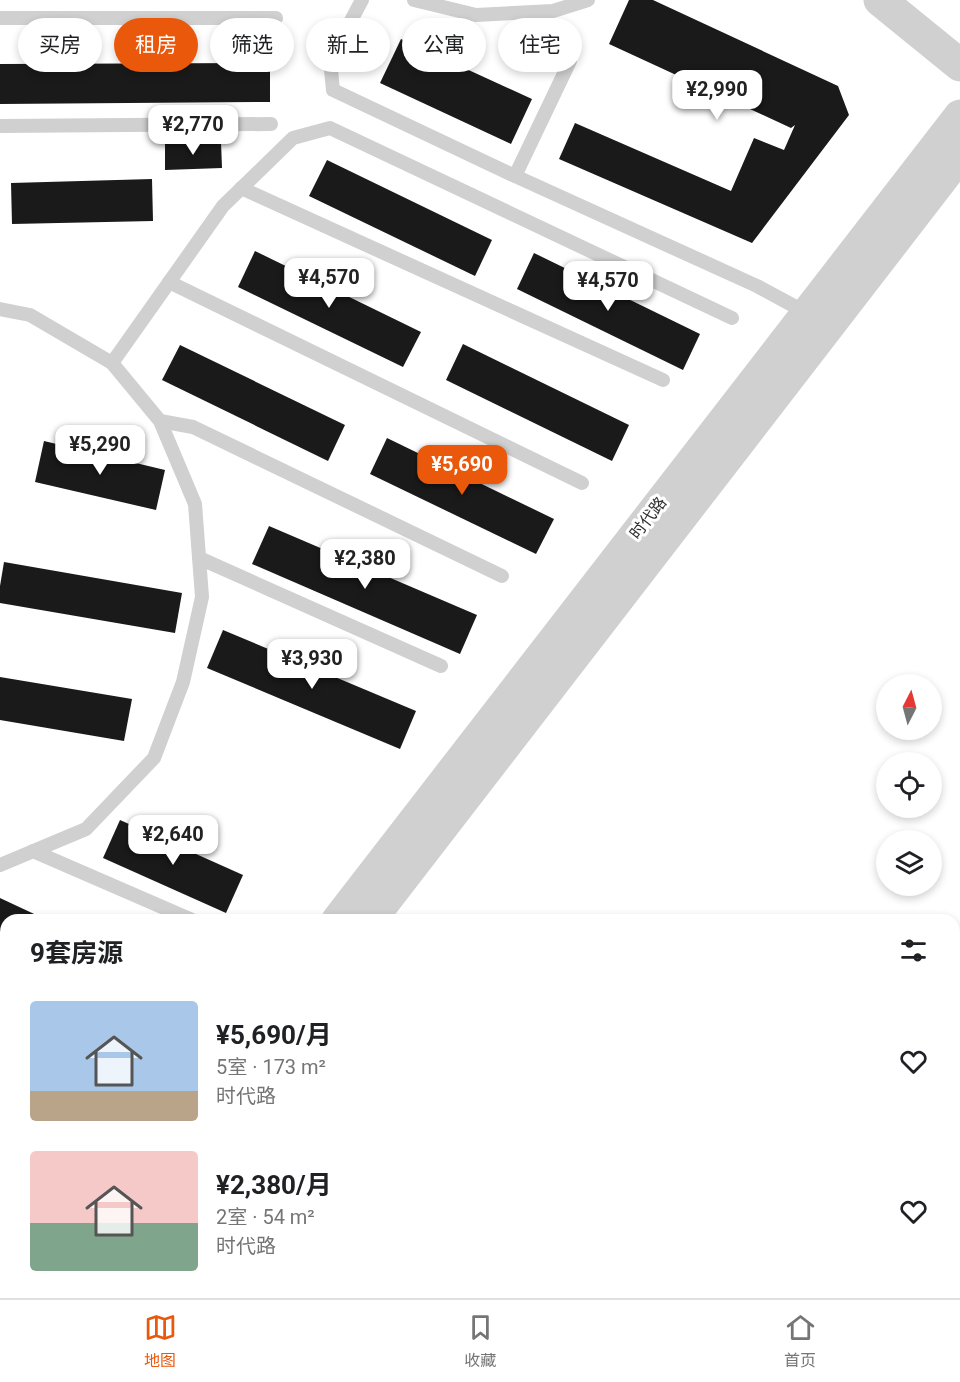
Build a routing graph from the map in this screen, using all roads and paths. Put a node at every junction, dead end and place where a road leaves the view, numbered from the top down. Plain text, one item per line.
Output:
1 (362, 0) edge
2 (414, 0) edge
3 (588, 0) edge
4 (880, 0) edge
5 (0, 18) edge
6 (210, 18) edge
7 (960, 65) edge
8 (565, 72) edge
9 (960, 116) edge
10 (271, 124) dead end
11 (0, 126) edge
12 (960, 155) edge
13 (515, 176) junction
14 (241, 188) junction
15 (169, 282) junction
16 (0, 309) edge
17 (807, 313) junction
18 (732, 318) dead end
19 (112, 363) junction
20 (663, 380) dead end
21 (160, 421) junction
22 (582, 483) dead end
23 (199, 558) junction
24 (502, 576) dead end
25 (441, 666) dead end
26 (33, 851) junction
27 (0, 865) edge
28 (178, 914) edge
29 (343, 914) edge
30 (375, 914) edge

1 - 13 lane
2 - 3 lane
4 - 7 street
5 - 6 lane
8 - 13 lane
9 - 17 street, 时代路
10 - 11 lane
12 - 30 street, 时代路
13 - 17 lane
14 - 15 lane
14 - 18 lane
14 - 20 lane
15 - 19 lane
15 - 22 lane
16 - 19 lane
17 - 29 street, 时代路
19 - 21 lane
21 - 23 lane
21 - 24 lane
23 - 25 lane
23 - 26 lane
26 - 27 lane
26 - 28 lane

